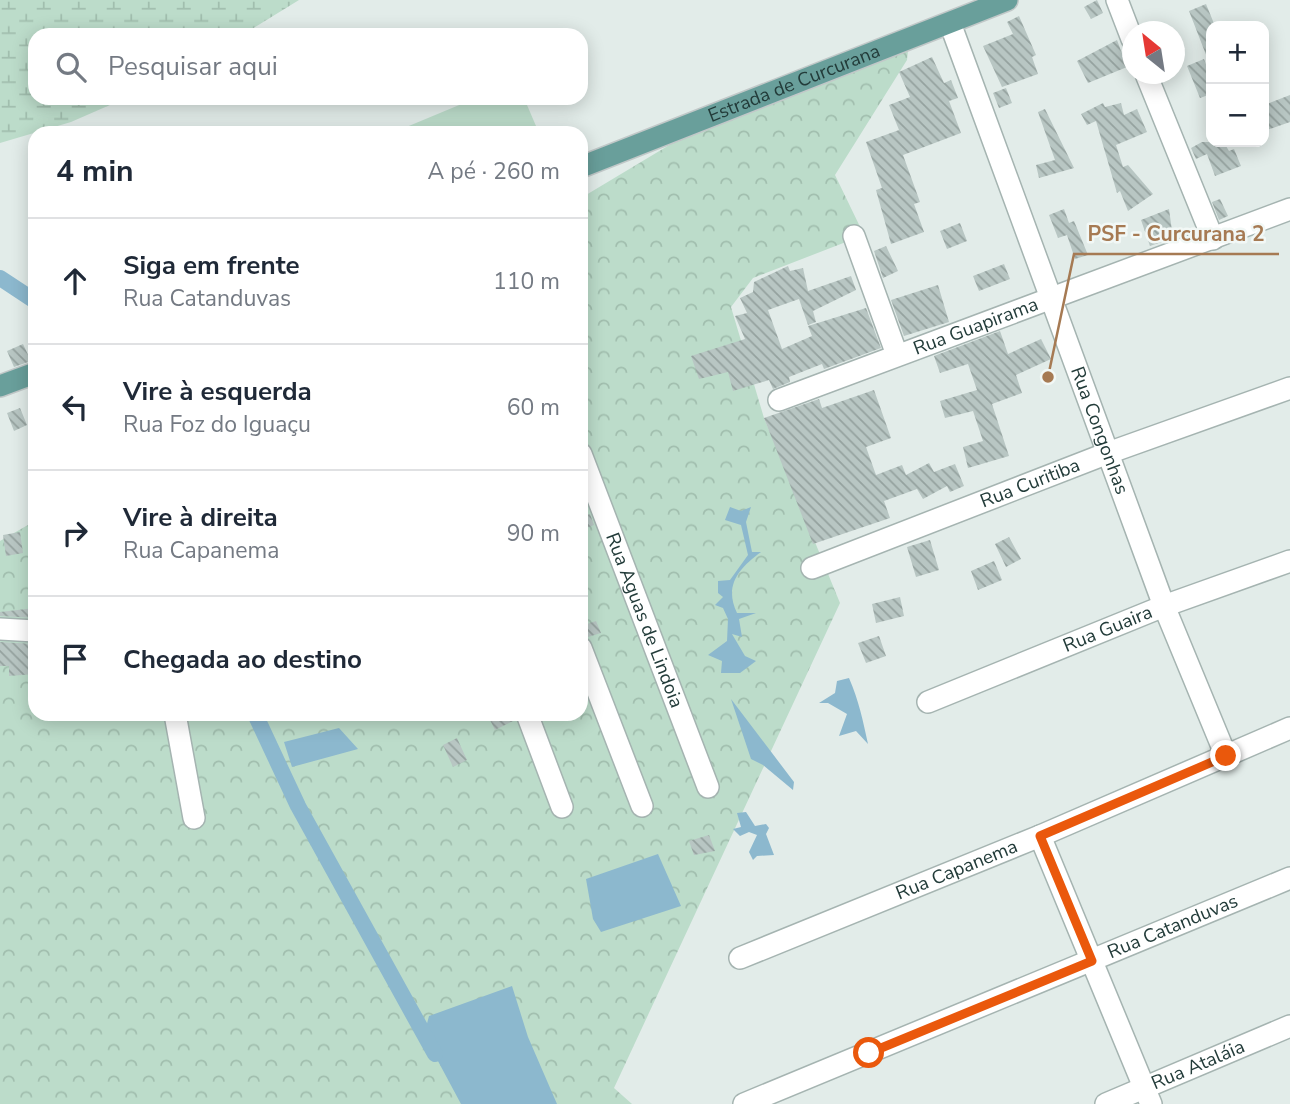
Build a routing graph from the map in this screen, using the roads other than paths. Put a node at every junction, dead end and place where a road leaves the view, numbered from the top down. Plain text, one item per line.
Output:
1 (1007, 0) edge
2 (1117, 0) edge
3 (1125, 21) edge
4 (950, 23) junction
5 (1150, 84) edge
6 (588, 164) edge
7 (1290, 209) edge
8 (854, 236) dead end
9 (1213, 239) junction
10 (1052, 298) junction
11 (897, 355) junction
12 (28, 376) edge
13 (0, 386) edge
14 (1290, 388) edge
15 (779, 400) dead end
16 (1108, 453) junction
17 (588, 491) edge
18 (1290, 561) edge
19 (812, 568) dead end
20 (1164, 606) junction
21 (0, 629) edge
22 (28, 631) edge
23 (588, 666) edge
24 (928, 702) dead end
25 (176, 721) edge
26 (530, 721) edge
27 (1290, 728) edge
28 (1226, 756) junction
29 (708, 788) dead end
30 (642, 806) dead end
31 (562, 807) dead end
32 (194, 818) dead end
33 (1040, 836) junction
34 (1290, 878) edge
35 (740, 958) dead end
36 (1092, 961) junction
37 (1290, 1026) edge
38 (1147, 1096) edge
39 (744, 1104) edge
40 (1106, 1104) edge

1 - 4 main road, Estrada de Curcurana
2 - 3 street
4 - 6 main road, Estrada de Curcurana
4 - 10 street, Rua Congonhas
5 - 9 street
7 - 9 street, Rua Guapirama
8 - 11 street
9 - 10 street, Rua Guapirama
10 - 11 street, Rua Guapirama
10 - 16 street, Rua Congonhas
11 - 15 street, Rua Guapirama
12 - 13 main road
14 - 16 street, Rua Curitiba
16 - 19 street, Rua Curitiba
16 - 20 street, Rua Congonhas
17 - 29 street, Rua Aguas de Lindoia
18 - 20 street, Rua Guaira
20 - 24 street, Rua Guaira
20 - 28 street, Rua Congonhas
21 - 22 street
23 - 30 street
25 - 32 street
26 - 31 street
27 - 28 street, Rua Capanema
28 - 33 street, Rua Capanema
33 - 35 street, Rua Capanema
33 - 36 street
34 - 36 street, Rua Catanduvas
36 - 38 street
36 - 39 street, Rua Catanduvas
37 - 38 street, Rua Ataláia
38 - 40 street, Rua Ataláia

